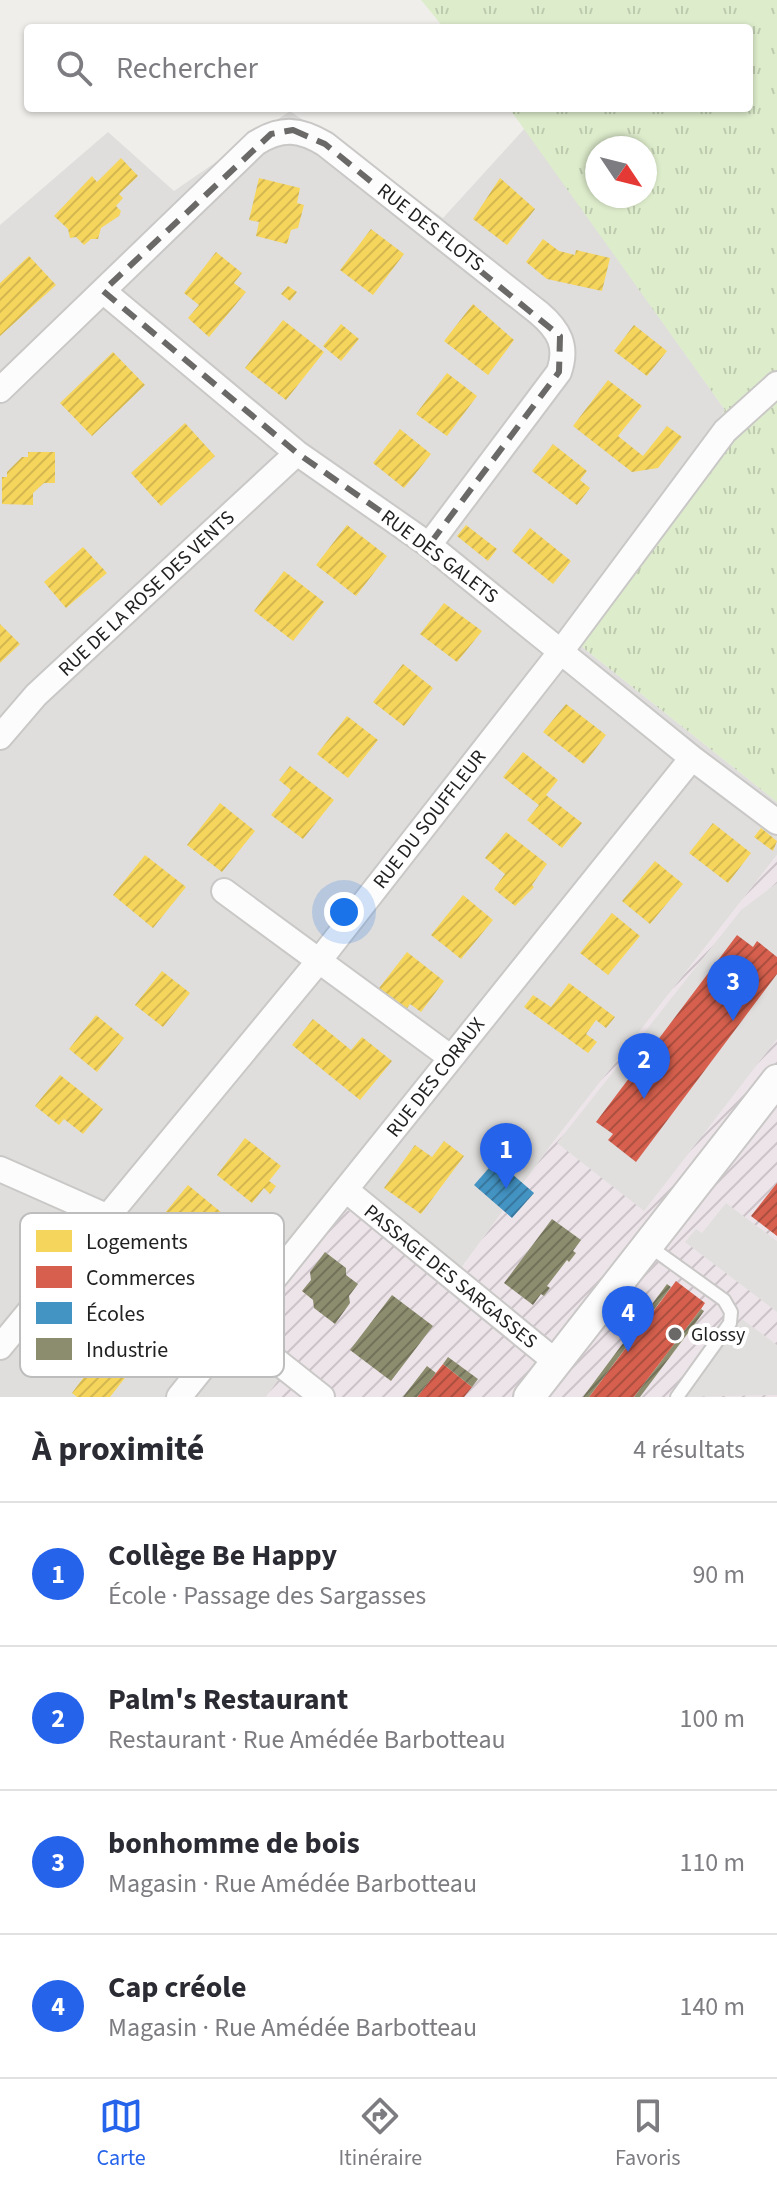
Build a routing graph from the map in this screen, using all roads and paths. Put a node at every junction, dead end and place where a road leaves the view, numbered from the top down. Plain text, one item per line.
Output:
1 (103, 291) junction
2 (777, 384) edge
3 (0, 390) edge
4 (297, 453) junction
5 (429, 545) junction
6 (562, 650) junction
7 (0, 737) edge
8 (692, 758) junction
9 (777, 822) edge
10 (224, 891) dead end
11 (318, 962) junction
12 (450, 1057) junction
13 (777, 1080) edge
14 (0, 1169) edge
15 (346, 1190) junction
16 (99, 1213) edge
17 (109, 1213) edge
18 (649, 1246) junction
19 (284, 1267) edge
20 (20, 1322) edge
21 (0, 1347) edge
22 (556, 1362) junction
23 (284, 1367) edge
24 (195, 1377) edge
25 (179, 1397) edge
26 (322, 1397) edge
27 (529, 1397) edge
28 (677, 1397) edge

1 - 3 street
1 - 4 street, RUE DES GALETS
1 - 5 street, RUE DES FLOTS
2 - 6 street, RUE DU SOUFFLEUR
4 - 5 street, RUE DES GALETS
4 - 7 street, RUE DE LA ROSE DES VENTS
5 - 6 street, RUE DES GALETS
6 - 8 street, RUE DES GALETS
6 - 11 street, RUE DU SOUFFLEUR
8 - 9 street, RUE DES GALETS
8 - 12 street, RUE DES CORAUX
10 - 11 street
11 - 12 street
11 - 17 street, RUE DU SOUFFLEUR
12 - 15 street, RUE DES CORAUX
13 - 18 street
14 - 16 street
15 - 19 street, RUE DES CORAUX
15 - 22 street, PASSAGE DES SARGASSES
18 - 22 street
18 - 28 lane
20 - 21 street, RUE DU SOUFFLEUR
22 - 27 street
23 - 26 street
24 - 25 street, RUE DES CORAUX

